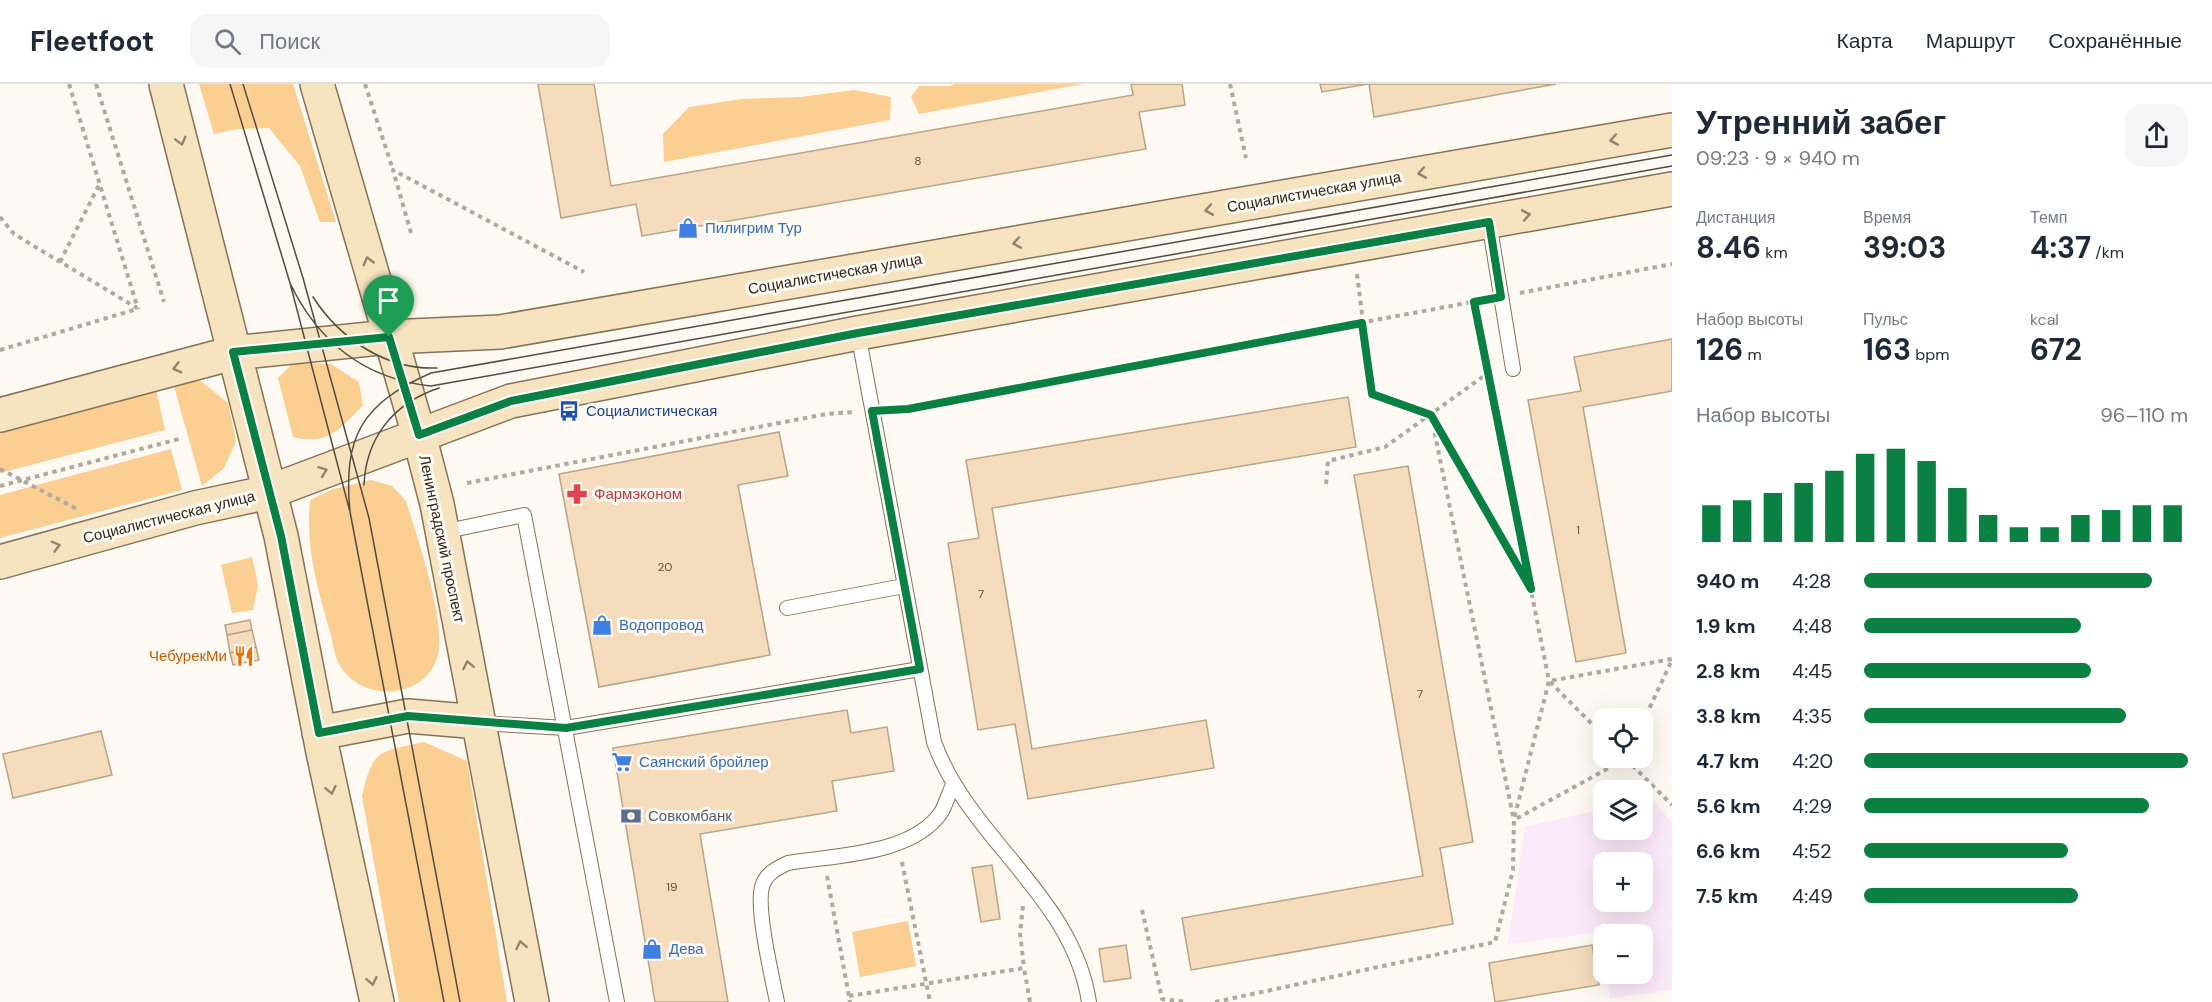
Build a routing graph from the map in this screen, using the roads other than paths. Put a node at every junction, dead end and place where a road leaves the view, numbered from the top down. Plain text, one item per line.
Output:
1 (166, 84) edge
2 (317, 84) edge
3 (1672, 130) edge
4 (1672, 189) edge
5 (1489, 222) junction
6 (858, 333) junction
7 (389, 337) junction
8 (233, 352) junction
9 (1513, 369) dead end
10 (0, 415) edge
11 (419, 435) junction
12 (269, 492) junction
13 (442, 532) junction
14 (0, 562) edge
15 (904, 586) junction
16 (787, 608) dead end
17 (920, 669) junction
18 (478, 723) junction
19 (566, 728) junction
20 (319, 733) junction
21 (953, 785) junction
22 (377, 1002) edge
23 (532, 1002) edge
24 (617, 1002) edge
25 (777, 1002) edge
26 (1089, 1002) edge

1 -> 8 street
7 -> 2 street, Ленинградский проспект
3 -> 7 street, Социалистическая улица
5 -> 4 street, Социалистическая улица
5 - 6 street, Социалистическая улица
5 - 9 lane
6 - 11 street, Социалистическая улица
6 - 15 lane
7 - 8 street, Социалистическая улица
7 - 11 street, Ленинградский проспект
8 -> 10 street, Социалистическая улица
8 - 12 street
12 -> 11 street, Социалистическая улица
11 - 13 street, Ленинградский проспект
14 -> 12 street, Социалистическая улица
12 - 20 street
18 -> 13 street, Ленинградский проспект
13 - 19 lane
15 - 16 lane
15 - 17 lane
17 - 19 lane
17 - 21 lane
18 - 19 lane
18 - 20 street
23 -> 18 street, Ленинградский проспект
19 - 24 lane
20 -> 22 street
21 - 25 lane
21 - 26 lane

